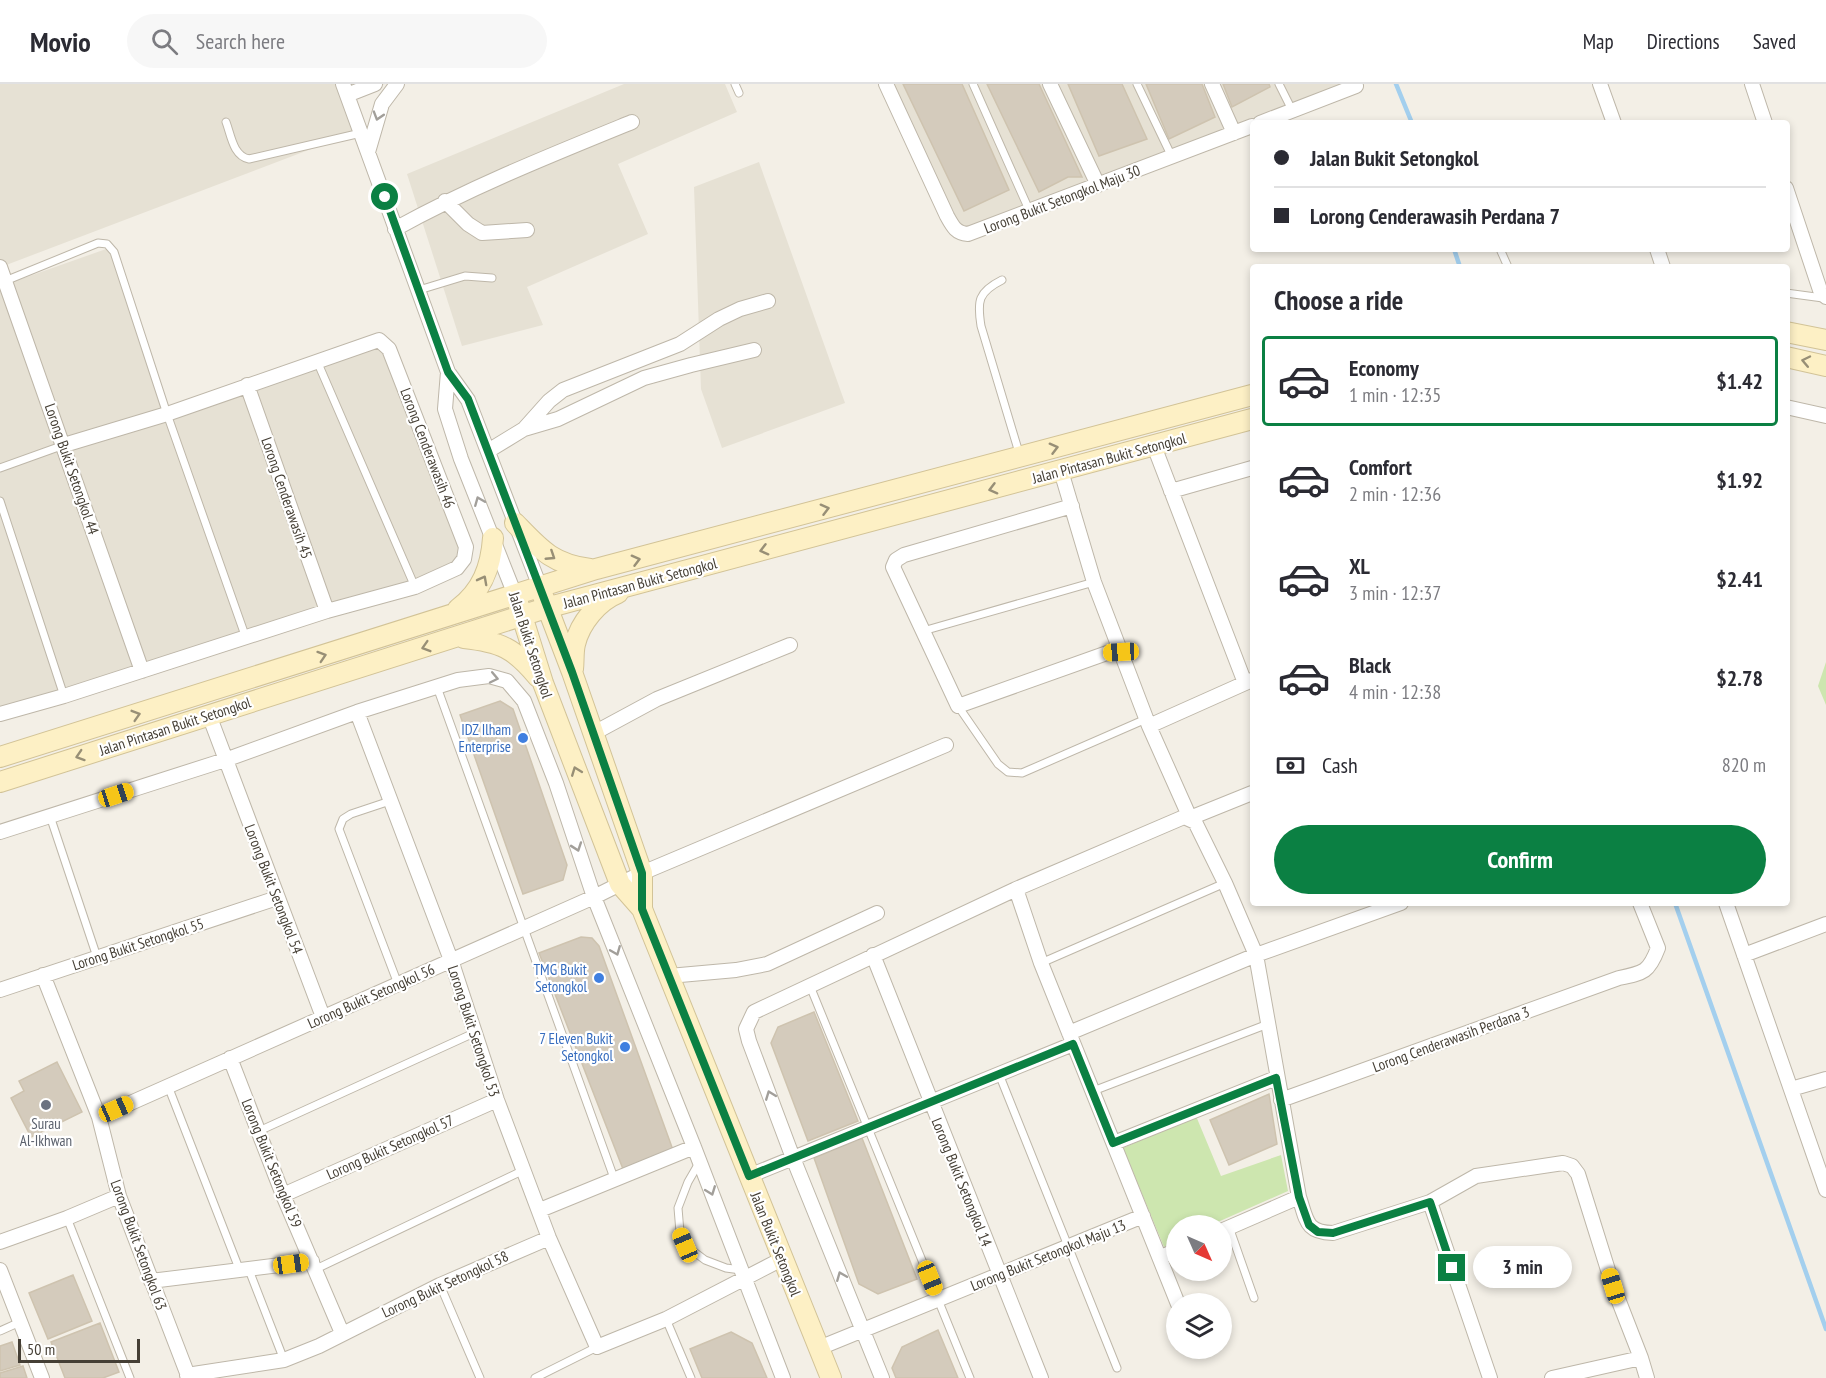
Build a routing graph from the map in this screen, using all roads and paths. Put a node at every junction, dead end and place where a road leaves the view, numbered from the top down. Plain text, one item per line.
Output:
1 (375, 84) edge
2 (397, 84) edge
3 (735, 84) edge
4 (886, 84) edge
5 (973, 84) edge
6 (1050, 84) edge
7 (1137, 84) edge
8 (1212, 84) edge
9 (1279, 84) edge
10 (1600, 84) edge
11 (1752, 84) edge
12 (1356, 86) dead end
13 (1341, 88) edge
14 (345, 89) edge
15 (739, 93) dead end
16 (1292, 111) junction
17 (1268, 120) edge
18 (1613, 120) edge
19 (1764, 120) edge
20 (226, 122) dead end
21 (632, 122) dead end
22 (1250, 127) edge
23 (361, 133) junction
24 (1234, 133) junction
25 (369, 152) junction
26 (1172, 157) junction
27 (1098, 185) junction
28 (1790, 200) edge
29 (445, 201) junction
30 (1030, 212) junction
31 (395, 229) junction
32 (527, 230) dead end
33 (0, 267) edge
34 (492, 278) dead end
35 (1002, 280) dead end
36 (5, 281) junction
37 (419, 290) junction
38 (1790, 293) edge
39 (1826, 297) edge
40 (768, 301) dead end
41 (1790, 333) edge
42 (1826, 340) edge
43 (754, 350) dead end
44 (1790, 358) edge
45 (317, 360) junction
46 (1826, 366) edge
47 (448, 372) junction
48 (247, 385) junction
49 (1250, 396) edge
50 (1790, 408) edge
51 (167, 414) junction
52 (1826, 416) edge
53 (1250, 420) edge
54 (524, 429) junction
55 (64, 446) junction
56 (1155, 446) junction
57 (488, 451) junction
58 (1020, 457) junction
59 (0, 468) edge
60 (1250, 469) edge
61 (1061, 471) junction
62 (1171, 491) junction
63 (0, 501) edge
64 (1072, 506) junction
65 (515, 523) junction
66 (493, 538) junction
67 (596, 569) junction
68 (1094, 582) junction
69 (637, 584) junction
70 (415, 587) junction
71 (540, 587) junction
72 (515, 595) junction
73 (546, 608) junction
74 (327, 611) junction
75 (454, 613) junction
76 (522, 615) junction
77 (923, 631) junction
78 (457, 637) junction
79 (246, 638) junction
80 (790, 645) dead end
81 (1121, 652) junction
82 (142, 671) junction
83 (572, 672) junction
84 (1249, 682) edge
85 (543, 683) junction
86 (437, 687) junction
87 (64, 696) junction
88 (958, 706) junction
89 (357, 712) junction
90 (0, 714) edge
91 (212, 721) junction
92 (1148, 723) junction
93 (594, 733) junction
94 (946, 745) dead end
95 (223, 754) junction
96 (0, 758) edge
97 (0, 782) edge
98 (1250, 794) edge
99 (390, 801) junction
100 (50, 816) junction
101 (1190, 818) junction
102 (0, 832) edge
103 (642, 873) junction
104 (1225, 883) junction
105 (620, 884) junction
106 (1016, 889) junction
107 (594, 897) junction
108 (277, 898) junction
109 (1393, 906) edge
110 (1641, 906) edge
111 (1727, 906) edge
112 (642, 909) junction
113 (877, 913) dead end
114 (1826, 924) edge
115 (525, 928) junction
116 (1256, 955) junction
117 (1744, 955) junction
118 (873, 956) junction
119 (97, 957) junction
120 (451, 960) junction
121 (1041, 963) junction
122 (43, 975) junction
123 (669, 976) junction
124 (398, 984) junction
125 (810, 984) junction
126 (0, 990) edge
127 (323, 1017) junction
128 (1268, 1024) junction
129 (474, 1033) junction
130 (1071, 1038) junction
131 (230, 1058) junction
132 (999, 1074) junction
133 (1276, 1078) junction
134 (1826, 1079) edge
135 (168, 1086) junction
136 (1791, 1089) junction
137 (1093, 1091) junction
138 (497, 1100) junction
139 (1281, 1100) junction
140 (930, 1102) junction
141 (99, 1117) junction
142 (869, 1127) junction
143 (259, 1131) junction
144 (1113, 1143) junction
145 (694, 1147) junction
146 (793, 1158) junction
147 (700, 1161) junction
148 (524, 1170) junction
149 (749, 1176) junction
150 (614, 1178) junction
151 (1826, 1190) edge
152 (283, 1195) junction
153 (119, 1196) junction
154 (1299, 1197) junction
155 (1430, 1202) junction
156 (540, 1210) junction
157 (1143, 1216) junction
158 (67, 1218) junction
159 (1232, 1226) edge
160 (549, 1238) junction
161 (0, 1242) edge
162 (1232, 1246) edge
163 (1069, 1247) junction
164 (1166, 1255) edge
165 (1160, 1258) junction
166 (782, 1259) junction
167 (314, 1265) junction
168 (0, 1270) edge
169 (244, 1271) junction
170 (743, 1274) junction
171 (1000, 1275) junction
172 (151, 1281) junction
173 (440, 1285) junction
174 (1174, 1293) edge
175 (1254, 1298) dead end
176 (939, 1300) junction
177 (666, 1318) junction
178 (20, 1322) junction
179 (863, 1330) junction
180 (0, 1331) edge
181 (342, 1333) junction
182 (597, 1347) junction
183 (819, 1348) junction
184 (1641, 1358) junction
185 (284, 1360) junction
186 (1117, 1368) dead end
187 (188, 1376) edge
188 (42, 1378) edge
189 (130, 1378) edge
190 (480, 1378) edge
191 (535, 1378) edge
192 (691, 1378) edge
193 (783, 1378) edge
194 (831, 1378) edge
195 (882, 1378) edge
196 (970, 1378) edge
197 (1041, 1378) edge
198 (1490, 1378) edge
199 (1552, 1378) edge
200 (1647, 1378) edge

1 - 14 street
2 -> 25 street
3 - 15 lane
4 - 30 street, Lorong Bukit Setongkol Maju 30
5 - 30 lane
6 - 27 street
7 - 26 lane
8 - 24 street
9 - 16 lane
10 - 18 street
11 - 19 street
12 - 13 street
13 - 16 street
14 - 23 street, Jalan Bukit Setongkol
16 - 17 street
20 - 23 lane
21 - 29 street
22 - 24 street, Lorong Bukit Setongkol Maju 30
23 - 25 street, Jalan Bukit Setongkol
24 - 26 street, Lorong Bukit Setongkol Maju 30
25 - 31 street, Jalan Bukit Setongkol
26 - 27 street, Lorong Bukit Setongkol Maju 30
27 - 30 street, Lorong Bukit Setongkol Maju 30
28 - 39 street
29 - 31 street
29 - 32 street
31 - 37 street, Jalan Bukit Setongkol
33 - 36 street, Lorong Bukit Setongkol 44
34 - 37 lane
35 - 58 lane
36 - 51 lane
36 - 55 street, Lorong Bukit Setongkol 44
37 - 47 street, Jalan Bukit Setongkol
38 - 39 lane
40 - 54 street
41 - 42 main road
43 - 54 street
46 -> 44 main road
45 - 48 street
45 - 70 lane
45 - 70 street, Lorong Cenderawasih 46
47 - 57 street, Jalan Bukit Setongkol
66 -> 47 street, Jalan Bukit Setongkol
48 - 51 street
48 - 74 street, Lorong Cenderawasih 45
58 -> 49 main road, Jalan Pintasan Bukit Setongkol
50 - 52 street
51 - 55 street
51 - 79 lane
53 - 56 main road, Jalan Pintasan Bukit Setongkol
54 - 57 street
55 - 59 lane
55 - 82 street, Lorong Bukit Setongkol 44
56 - 61 main road, Jalan Pintasan Bukit Setongkol
56 - 62 street
57 - 65 street, Jalan Bukit Setongkol
67 -> 58 main road, Jalan Pintasan Bukit Setongkol
60 - 62 street
61 - 64 street
61 -> 69 main road, Jalan Pintasan Bukit Setongkol
62 - 84 street
63 - 87 lane
64 - 68 street
64 - 77 street
65 -> 67 main road
65 - 71 street, Jalan Bukit Setongkol
66 - 72 street, Jalan Bukit Setongkol
75 -> 66 main road
67 - 71 main road, Jalan Pintasan Bukit Setongkol
68 - 77 lane
68 - 81 street
69 - 73 main road, Jalan Pintasan Bukit Setongkol
69 - 83 main road
70 - 74 street
71 - 72 main road, Jalan Pintasan Bukit Setongkol
71 - 73 main road, Jalan Bukit Setongkol
72 - 75 main road, Jalan Pintasan Bukit Setongkol
72 - 76 main road, Jalan Bukit Setongkol
73 - 76 main road, Jalan Pintasan Bukit Setongkol
73 - 83 main road, Jalan Bukit Setongkol
74 - 79 street
96 -> 75 main road, Jalan Pintasan Bukit Setongkol
76 - 78 main road, Jalan Pintasan Bukit Setongkol
76 - 85 main road, Jalan Bukit Setongkol
77 - 88 street
78 - 85 main road
78 -> 91 main road, Jalan Pintasan Bukit Setongkol
79 - 82 street
80 - 93 street
81 - 88 street
81 - 92 street
82 - 87 street
83 - 93 main road, Jalan Bukit Setongkol
84 - 92 street
105 -> 85 main road, Jalan Bukit Setongkol
86 - 89 street
86 -> 107 street
86 - 115 lane
87 - 90 street
88 - 92 lane
89 - 95 street
89 - 99 street, Lorong Bukit Setongkol 53
91 - 95 street, Lorong Bukit Setongkol 54
91 -> 97 main road, Jalan Pintasan Bukit Setongkol
92 - 101 street
93 - 103 main road, Jalan Bukit Setongkol
94 - 103 street, Lorong Bukit Setongkol 56
95 - 100 street
95 - 108 street, Lorong Bukit Setongkol 54
98 - 101 street
99 - 120 street, Lorong Bukit Setongkol 53
99 - 124 lane
100 - 102 street
100 - 119 lane
101 - 104 street
101 - 106 street
103 - 105 street, Lorong Bukit Setongkol 56
103 - 112 main road, Jalan Bukit Setongkol
104 - 116 street
104 - 121 lane
105 - 107 street, Lorong Bukit Setongkol 56
105 - 112 main road, Jalan Bukit Setongkol
106 - 118 street
106 - 121 street
107 - 115 street, Lorong Bukit Setongkol 56
107 -> 145 street
108 - 119 street, Lorong Bukit Setongkol 55
108 - 127 street, Lorong Bukit Setongkol 54
109 - 116 street
110 - 139 street, Lorong Cenderawasih Perdana 3
111 - 117 street
112 - 123 main road, Jalan Bukit Setongkol
113 - 123 street
114 - 117 street
115 - 120 street, Lorong Bukit Setongkol 56
115 - 150 lane
116 - 128 street
116 - 130 street
117 - 136 street
118 - 125 street
118 - 140 street, Lorong Bukit Setongkol 14
119 - 122 street, Lorong Bukit Setongkol 55
120 - 124 street, Lorong Bukit Setongkol 56
120 - 129 street, Lorong Bukit Setongkol 53
121 - 130 street
122 - 126 street, Lorong Bukit Setongkol 55
122 - 141 street, Lorong Bukit Setongkol 63
123 - 149 main road, Jalan Bukit Setongkol
124 - 127 street, Lorong Bukit Setongkol 56
125 - 142 lane
146 -> 125 street
127 - 131 street, Lorong Bukit Setongkol 56
128 - 133 street
128 - 137 lane
129 - 138 street, Lorong Bukit Setongkol 53
129 - 143 lane
130 - 132 street
130 - 137 street
131 - 135 street, Lorong Bukit Setongkol 56
131 - 143 street, Lorong Bukit Setongkol 59
132 - 140 street
132 - 163 lane
133 - 139 street
133 - 144 street
134 - 136 street
135 - 141 street, Lorong Bukit Setongkol 56
135 - 169 lane
136 - 151 street
137 - 144 street
138 - 148 street, Lorong Bukit Setongkol 53
138 - 152 street, Lorong Bukit Setongkol 57
139 - 154 street
140 - 142 street
140 - 171 street, Lorong Bukit Setongkol 14
141 - 153 street, Lorong Bukit Setongkol 63
142 - 146 street
142 - 176 lane
143 - 152 street, Lorong Bukit Setongkol 59
144 - 157 street
145 - 147 street
145 - 150 street
146 - 149 street
179 -> 146 street
147 -> 170 street
147 - 170 lane
148 - 156 street, Lorong Bukit Setongkol 53
148 - 167 lane
149 - 166 main road, Jalan Bukit Setongkol
150 - 156 street
152 - 167 street, Lorong Bukit Setongkol 59
153 - 158 street
153 - 172 street, Lorong Bukit Setongkol 63
154 - 155 street
154 - 159 street
155 - 184 street
155 - 198 street
156 - 160 street, Lorong Bukit Setongkol 53
157 - 163 street, Lorong Bukit Setongkol Maju 13
157 - 165 street
158 - 161 street
158 - 189 lane
160 - 173 street, Lorong Bukit Setongkol 58
160 - 182 street, Lorong Bukit Setongkol 53
162 - 175 lane
163 - 171 street, Lorong Bukit Setongkol Maju 13
163 - 186 lane
164 - 165 street
165 - 174 street
166 - 170 street
166 - 183 main road, Jalan Bukit Setongkol
167 - 169 street
167 - 181 street, Lorong Bukit Setongkol 59
168 - 178 street
169 - 172 street
169 - 185 lane
170 - 177 street
170 - 193 street
171 - 176 street, Lorong Bukit Setongkol Maju 13
171 - 197 street, Lorong Bukit Setongkol 14
172 - 187 street, Lorong Bukit Setongkol 63
173 - 181 street, Lorong Bukit Setongkol 58
173 - 190 lane
176 - 179 street, Lorong Bukit Setongkol Maju 13
176 - 196 lane
177 - 182 street
177 - 192 lane
178 - 180 lane
178 - 188 street
179 - 183 street, Lorong Bukit Setongkol Maju 13
179 - 195 street
181 - 185 street, Lorong Bukit Setongkol 58
182 - 191 lane
183 - 194 main road, Jalan Bukit Setongkol
184 - 199 street
184 - 200 street
185 - 187 street, Lorong Bukit Setongkol 58

